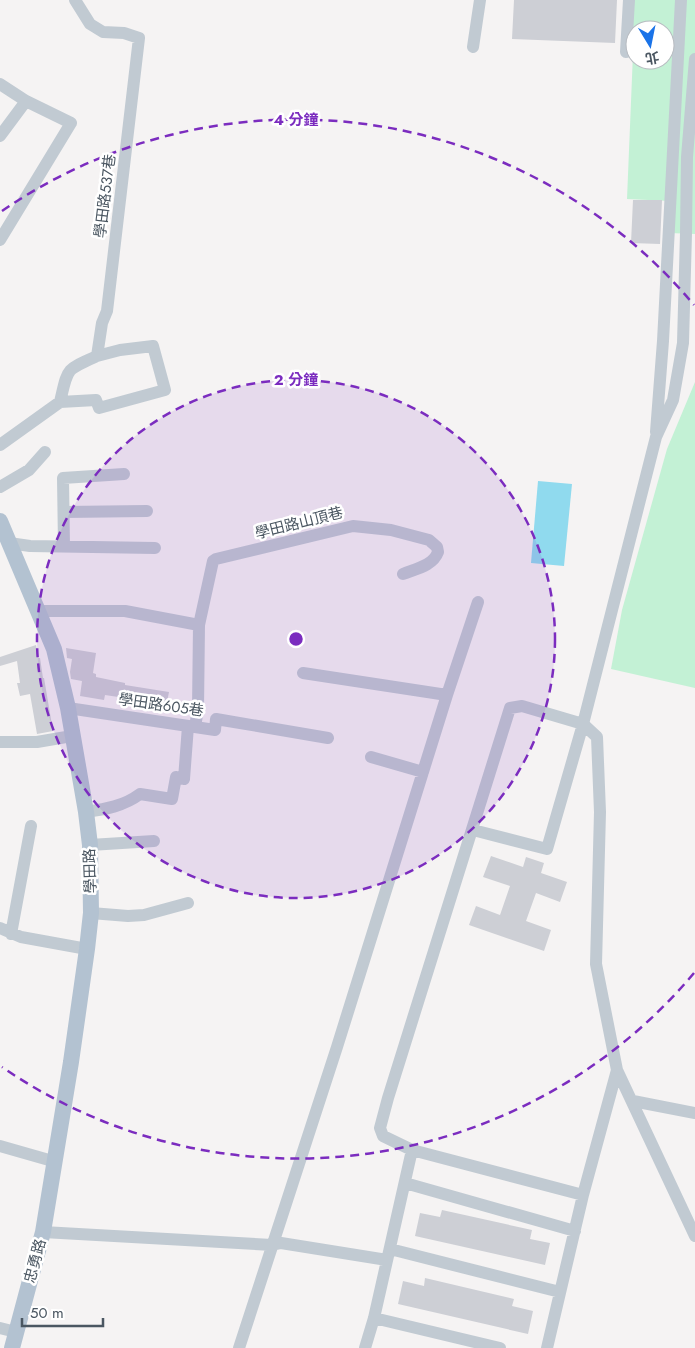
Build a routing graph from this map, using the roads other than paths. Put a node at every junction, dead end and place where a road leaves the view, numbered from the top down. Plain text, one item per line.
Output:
1 (75, 0) edge
2 (480, 0) edge
3 (629, 0) edge
4 (681, 0) edge
5 (628, 20) edge
6 (473, 47) dead end
7 (695, 59) edge
8 (0, 84) edge
9 (26, 101) junction
10 (0, 136) edge
11 (691, 158) edge
12 (691, 233) edge
13 (0, 240) edge
14 (97, 356) junction
15 (60, 402) junction
16 (656, 437) junction
17 (0, 445) edge
18 (45, 452) dead end
19 (124, 474) dead end
20 (0, 488) edge
21 (148, 511) dead end
22 (64, 512) junction
23 (0, 521) edge
24 (9, 543) junction
25 (64, 546) junction
26 (155, 548) dead end
27 (403, 574) dead end
28 (478, 602) dead end
29 (39, 611) junction
30 (199, 625) junction
31 (303, 673) dead end
32 (447, 694) junction
33 (68, 708) junction
34 (583, 724) junction
35 (192, 726) junction
36 (72, 736) junction
37 (328, 738) dead end
38 (0, 742) edge
39 (371, 757) dead end
40 (423, 772) junction
41 (86, 812) junction
42 (31, 826) dead end
43 (472, 830) junction
44 (154, 841) dead end
45 (90, 845) junction
46 (188, 903) dead end
47 (91, 913) junction
48 (6, 931) edge
49 (87, 948) junction
50 (617, 1070) junction
51 (633, 1101) junction
52 (695, 1114) edge
53 (0, 1146) edge
54 (412, 1150) junction
55 (56, 1162) junction
56 (405, 1183) junction
57 (583, 1195) junction
58 (574, 1230) junction
59 (43, 1232) junction
60 (695, 1236) edge
61 (276, 1244) junction
62 (388, 1254) junction
63 (560, 1292) junction
64 (374, 1318) junction
65 (0, 1328) edge
66 (16, 1332) junction
67 (12, 1348) edge
68 (239, 1348) edge
69 (365, 1348) edge
70 (500, 1348) edge
71 (547, 1348) edge

1 - 14 street, 學田路537巷
2 - 6 street
3 - 5 street
4 - 16 street
7 - 11 street
8 - 9 street
9 - 10 street
9 - 13 street
11 - 12 street
12 - 16 street
14 - 15 street
14 - 15 street
15 - 17 street
16 - 34 street
18 - 20 street
19 - 22 street
21 - 22 street
22 - 25 street
23 - 24 main road, 學田路
24 - 25 street
24 - 29 main road, 學田路
25 - 26 street
27 - 30 street, 學田路山頂巷
28 - 32 street
29 - 30 street
29 - 33 main road, 學田路
30 - 35 street, 學田路山頂巷
31 - 32 street
32 - 40 street
33 - 35 street, 學田路605巷
33 - 36 main road, 學田路
34 - 43 street
34 - 43 street
34 - 50 street
35 - 37 street, 學田路605巷
35 - 41 street, 學田路山頂巷
36 - 38 street
36 - 41 main road, 學田路
39 - 40 street
40 - 61 street
41 - 45 main road, 學田路
42 - 48 street
43 - 54 street
44 - 45 street
45 - 47 main road, 學田路
46 - 47 street
47 - 49 main road, 學田路
48 - 49 street
49 - 55 main road, 學田路
50 - 51 street
50 - 57 street
51 - 52 street
51 - 60 street
53 - 55 street
54 - 56 street
54 - 57 street
55 - 59 main road, 學田路
56 - 58 street
56 - 62 street
57 - 58 street
58 - 63 street
59 - 61 street
59 - 66 main road, 忠勇路
61 - 62 street
61 - 68 street
62 - 63 street
62 - 64 street
63 - 71 street
64 - 69 street
64 - 70 street
65 - 66 street
66 - 67 main road, 忠勇路

